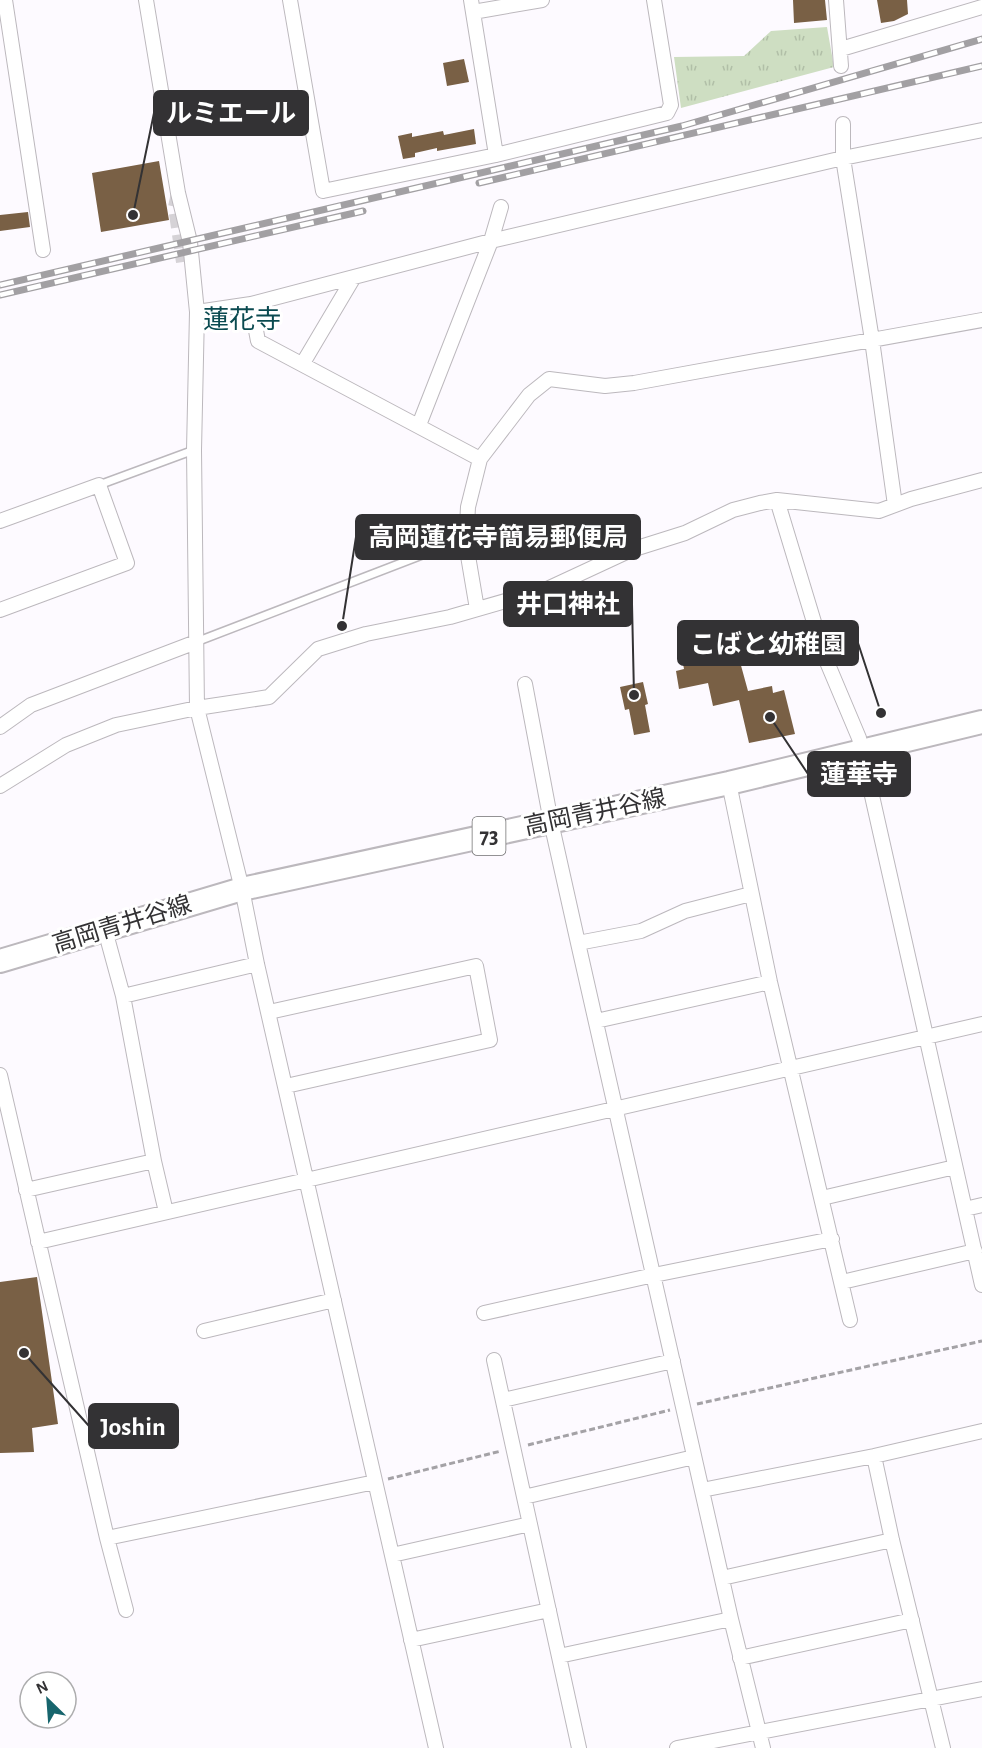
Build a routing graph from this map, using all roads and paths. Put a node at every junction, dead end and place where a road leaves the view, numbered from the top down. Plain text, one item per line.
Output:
1 (4, 0) edge
2 (146, 0) edge
3 (290, 0) edge
4 (542, 0) edge
5 (654, 0) edge
6 (836, 0) edge
7 (472, 6) edge
8 (982, 7) edge
9 (841, 49) junction
10 (841, 66) dead end
11 (843, 124) dead end
12 (982, 130) edge
13 (496, 155) junction
14 (843, 158) junction
15 (501, 207) dead end
16 (491, 241) junction
17 (43, 250) dead end
18 (354, 277) junction
19 (251, 304) junction
20 (197, 312) junction
21 (982, 320) edge
22 (872, 340) junction
23 (303, 363) junction
24 (419, 425) junction
25 (194, 450) junction
26 (480, 459) junction
27 (982, 480) edge
28 (99, 485) junction
29 (777, 500) junction
30 (895, 505) junction
31 (0, 521) edge
32 (466, 543) junction
33 (477, 609) junction
34 (0, 610) edge
35 (196, 642) junction
36 (525, 684) dead end
37 (197, 708) junction
38 (982, 722) edge
39 (0, 727) edge
40 (862, 752) junction
41 (729, 783) junction
42 (0, 786) edge
43 (551, 822) junction
44 (242, 889) junction
45 (751, 894) junction
46 (105, 930) junction
47 (578, 943) junction
48 (0, 961) edge
49 (257, 964) junction
50 (770, 982) junction
51 (123, 996) junction
52 (269, 1012) junction
53 (596, 1021) junction
54 (982, 1024) edge
55 (927, 1037) junction
56 (792, 1068) junction
57 (0, 1075) edge
58 (286, 1086) junction
59 (616, 1109) junction
60 (154, 1161) junction
61 (955, 1167) junction
62 (307, 1181) junction
63 (26, 1190) junction
64 (822, 1198) junction
65 (982, 1205) edge
66 (965, 1209) junction
67 (166, 1212) junction
68 (832, 1239) junction
69 (38, 1242) junction
70 (975, 1251) junction
71 (654, 1275) junction
72 (842, 1282) junction
73 (982, 1285) edge
74 (334, 1300) junction
75 (484, 1313) dead end
76 (850, 1320) dead end
77 (204, 1331) dead end
78 (494, 1360) dead end
79 (673, 1361) junction
80 (503, 1400) junction
81 (982, 1431) edge
82 (874, 1456) junction
83 (694, 1457) junction
84 (375, 1482) junction
85 (702, 1490) junction
86 (524, 1497) junction
87 (530, 1524) junction
88 (107, 1538) junction
89 (892, 1540) junction
90 (392, 1555) junction
91 (722, 1578) junction
92 (126, 1610) dead end
93 (549, 1610) junction
94 (731, 1619) junction
95 (912, 1620) junction
96 (411, 1640) junction
97 (559, 1656) junction
98 (740, 1658) junction
99 (982, 1689) edge
100 (932, 1699) junction
101 (759, 1733) junction
102 (436, 1748) edge
103 (579, 1748) edge
104 (677, 1748) edge
105 (762, 1748) edge
106 (943, 1748) edge

1 - 17 street
2 - 20 street
3 - 13 street
4 - 7 street
5 - 13 street
6 - 9 street
7 - 13 street
8 - 9 street
9 - 10 street
11 - 14 street
12 - 14 street
14 - 16 street
14 - 22 street
15 - 16 street
16 - 18 street
16 - 24 street
18 - 19 street
18 - 23 street
19 - 20 street
19 - 23 street
20 - 25 street
21 - 22 street
22 - 26 street
22 - 30 street
23 - 24 street
24 - 26 street
25 - 28 lane
25 - 35 street
26 - 32 street
27 - 30 street
28 - 31 street
28 - 34 street
29 - 30 street
29 - 33 street
29 - 40 street
32 - 33 street
32 - 35 lane
33 - 37 street
35 - 37 street
35 - 39 street
36 - 43 street
37 - 42 street
37 - 44 street
38 - 40 main road, 高岡青井谷線 / 73
40 - 41 main road, 高岡青井谷線 / 73
40 - 55 street
41 - 43 main road, 高岡青井谷線 / 73
41 - 45 street
43 - 44 main road, 高岡青井谷線 / 73
43 - 47 street
44 - 46 main road, 高岡青井谷線 / 73
44 - 49 street
45 - 47 street
45 - 50 street
46 - 48 main road, 高岡青井谷線 / 73
46 - 51 street
47 - 53 street
49 - 51 street
49 - 52 street
50 - 53 street
50 - 56 street
51 - 60 street
52 - 58 street
52 - 58 street
53 - 59 street
54 - 55 street
55 - 56 street
55 - 61 street
56 - 59 street
56 - 64 street
57 - 63 street
58 - 62 street
59 - 62 street
59 - 71 street
60 - 63 street
60 - 67 street
61 - 64 street
61 - 66 street
62 - 67 street
62 - 74 street
63 - 69 street
64 - 68 street
65 - 66 street
66 - 70 street
67 - 69 street
68 - 71 street
68 - 72 street
69 - 88 street
70 - 72 street
70 - 73 street
71 - 75 street
71 - 79 street
72 - 76 street
74 - 77 street
74 - 84 street
78 - 80 street
79 - 80 street
79 - 83 street
80 - 86 street
81 - 82 street
82 - 85 street
82 - 89 street
83 - 85 street
83 - 86 street
84 - 88 street
84 - 90 street
85 - 91 street
86 - 87 street
87 - 90 street
87 - 93 street
88 - 92 street
89 - 91 street
89 - 95 street
90 - 96 street
91 - 94 street
93 - 96 street
93 - 97 street
94 - 97 street
94 - 98 street
95 - 98 street
95 - 100 street
96 - 102 street
97 - 103 street
98 - 101 street
99 - 100 street
100 - 101 street
100 - 106 street
101 - 104 street
101 - 105 street

